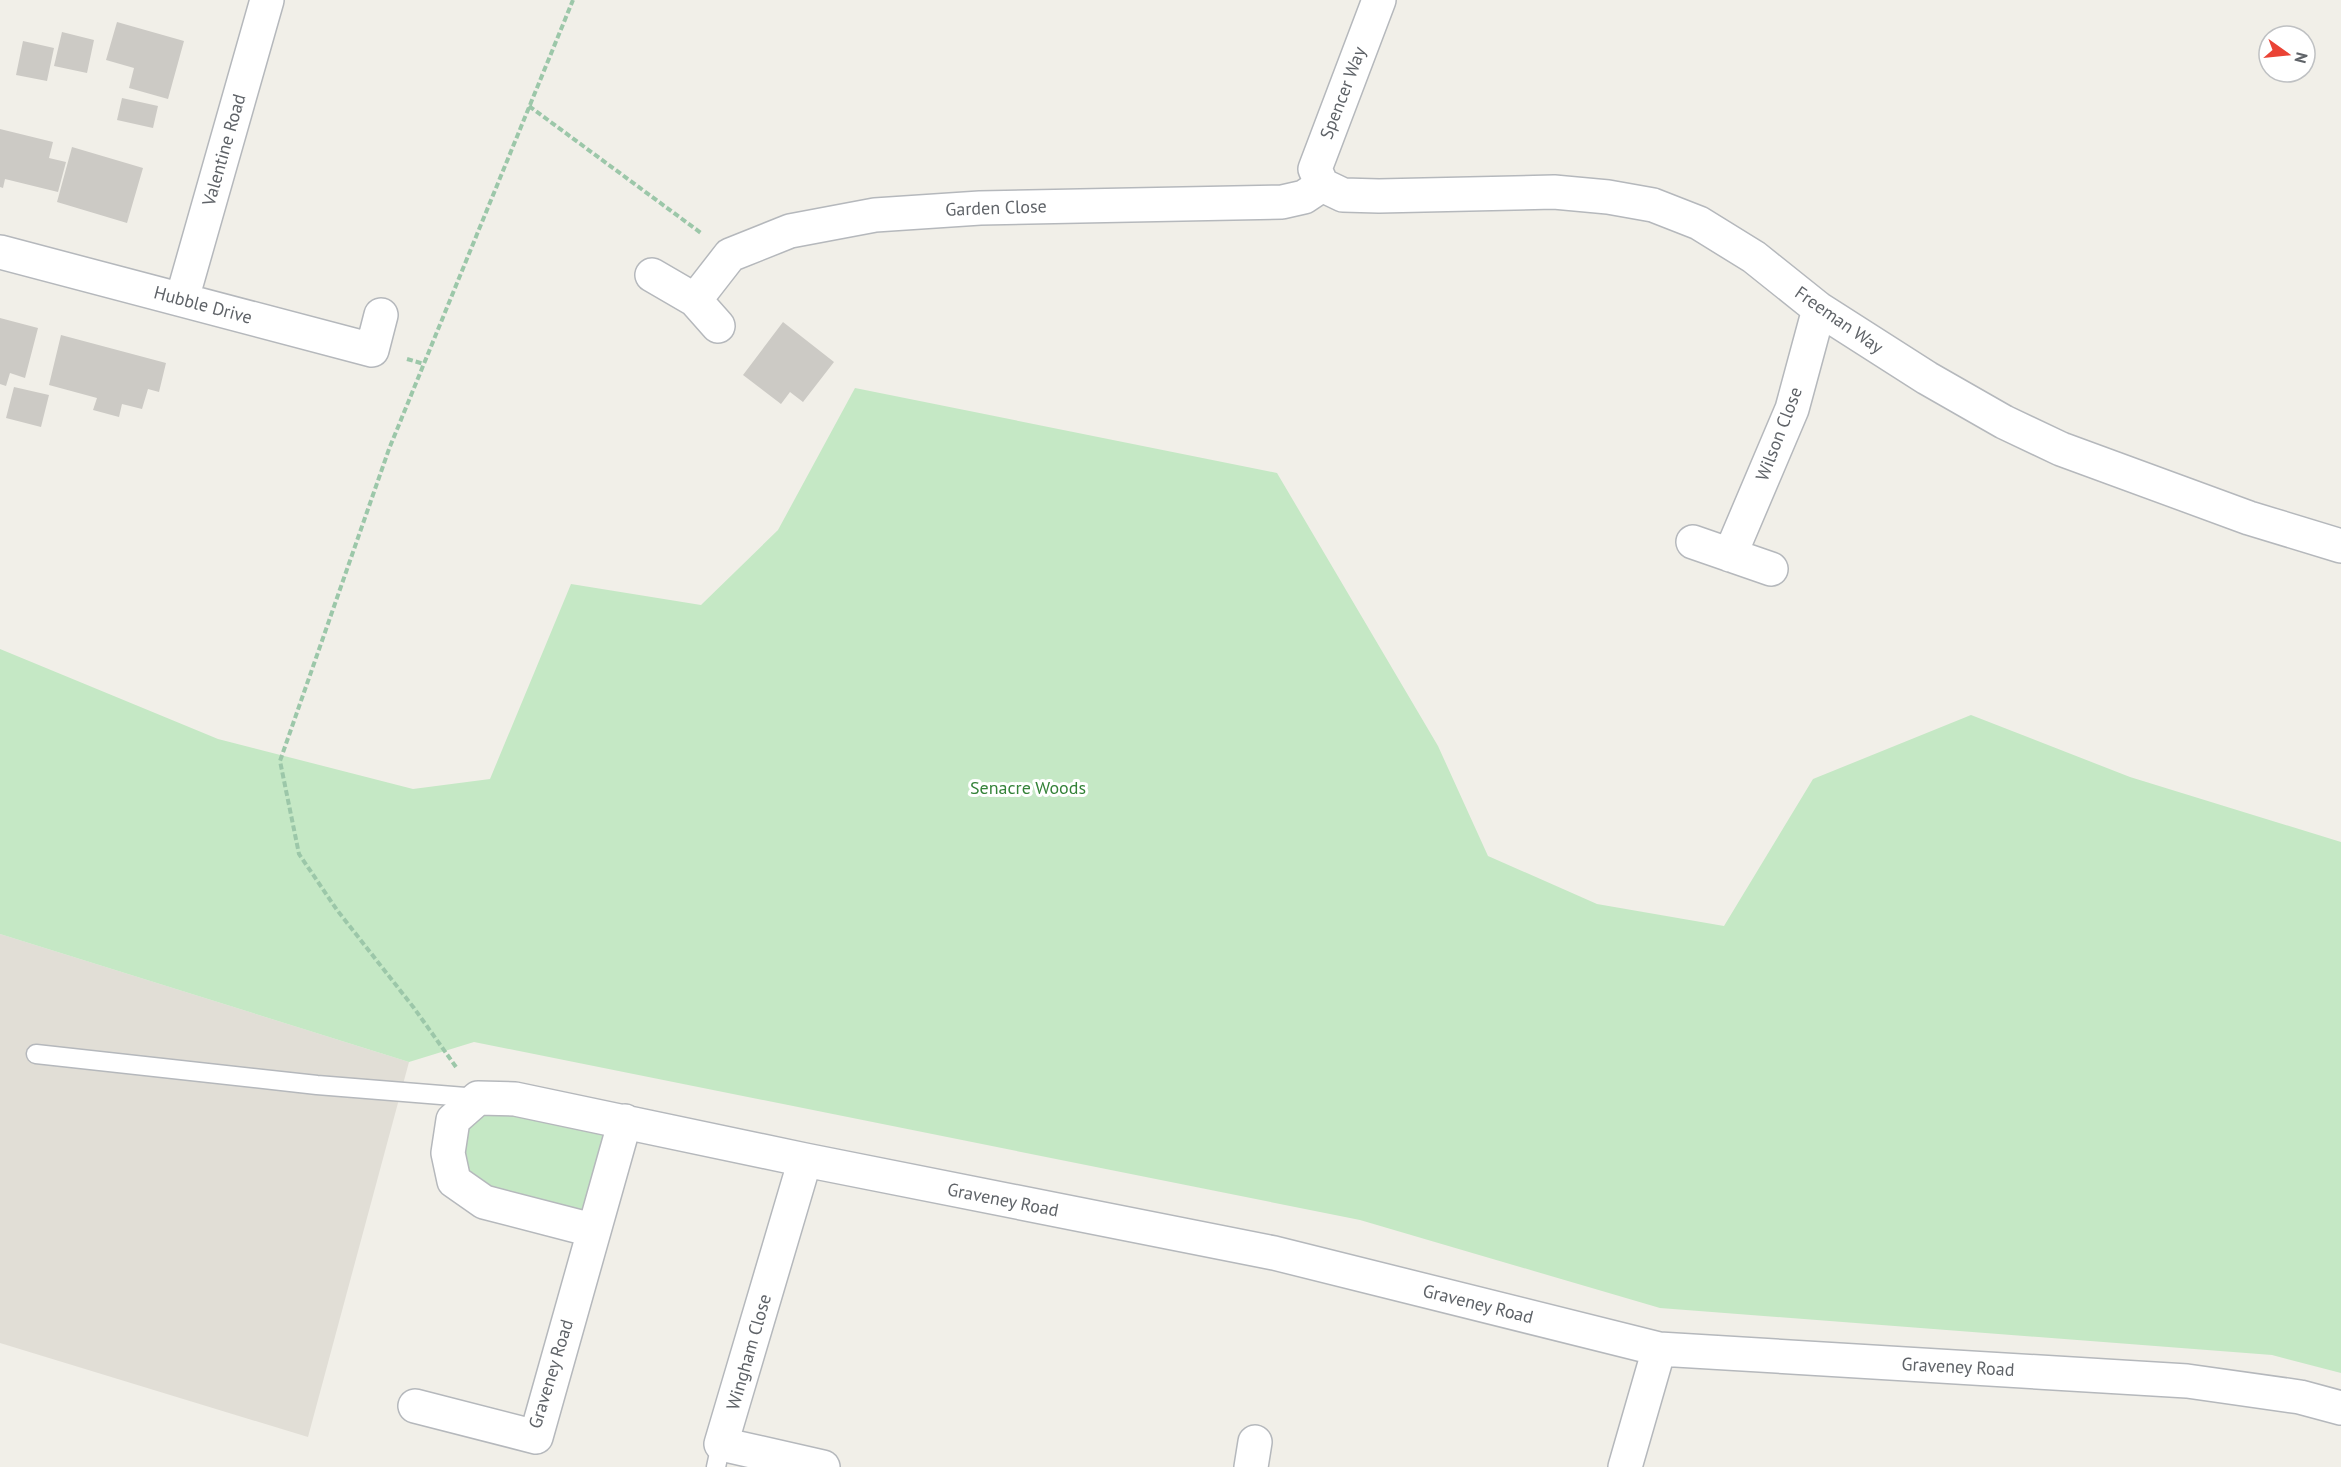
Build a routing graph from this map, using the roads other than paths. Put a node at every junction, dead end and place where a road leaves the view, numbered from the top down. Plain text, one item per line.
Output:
1 (267, 0) edge
2 (1379, 0) edge
3 (1323, 185) junction
4 (0, 252) edge
5 (652, 275) dead end
6 (182, 300) junction
7 (695, 300) junction
8 (1818, 309) junction
9 (381, 315) dead end
10 (718, 326) dead end
11 (1692, 542) dead end
12 (2341, 546) edge
13 (1731, 555) junction
14 (1772, 569) dead end
15 (36, 1054) dead end
16 (478, 1098) junction
17 (625, 1121) junction
18 (805, 1161) junction
19 (592, 1230) junction
20 (1659, 1349) junction
21 (416, 1406) dead end
22 (2341, 1408) edge
23 (719, 1456) edge
24 (823, 1467) edge
25 (1625, 1467) edge

1 - 6 street, Valentine Road
2 - 3 street, Spencer Way
3 - 7 street, Garden Close
3 - 8 street, Freeman Way
4 - 6 street, Hubble Drive
5 - 7 street
6 - 9 street, Hubble Drive
7 - 10 street
8 - 12 street, Freeman Way
8 - 13 street, Wilson Close
11 - 13 street
13 - 14 street
15 - 16 lane
16 - 17 street, Graveney Road
16 - 19 street
17 - 18 street, Graveney Road
17 - 19 street, Graveney Road
18 - 20 street, Graveney Road
18 - 23 street, Wingham Close
19 - 21 street, Graveney Road
20 - 22 street, Graveney Road
20 - 25 street
23 - 24 street, Wingham Close

